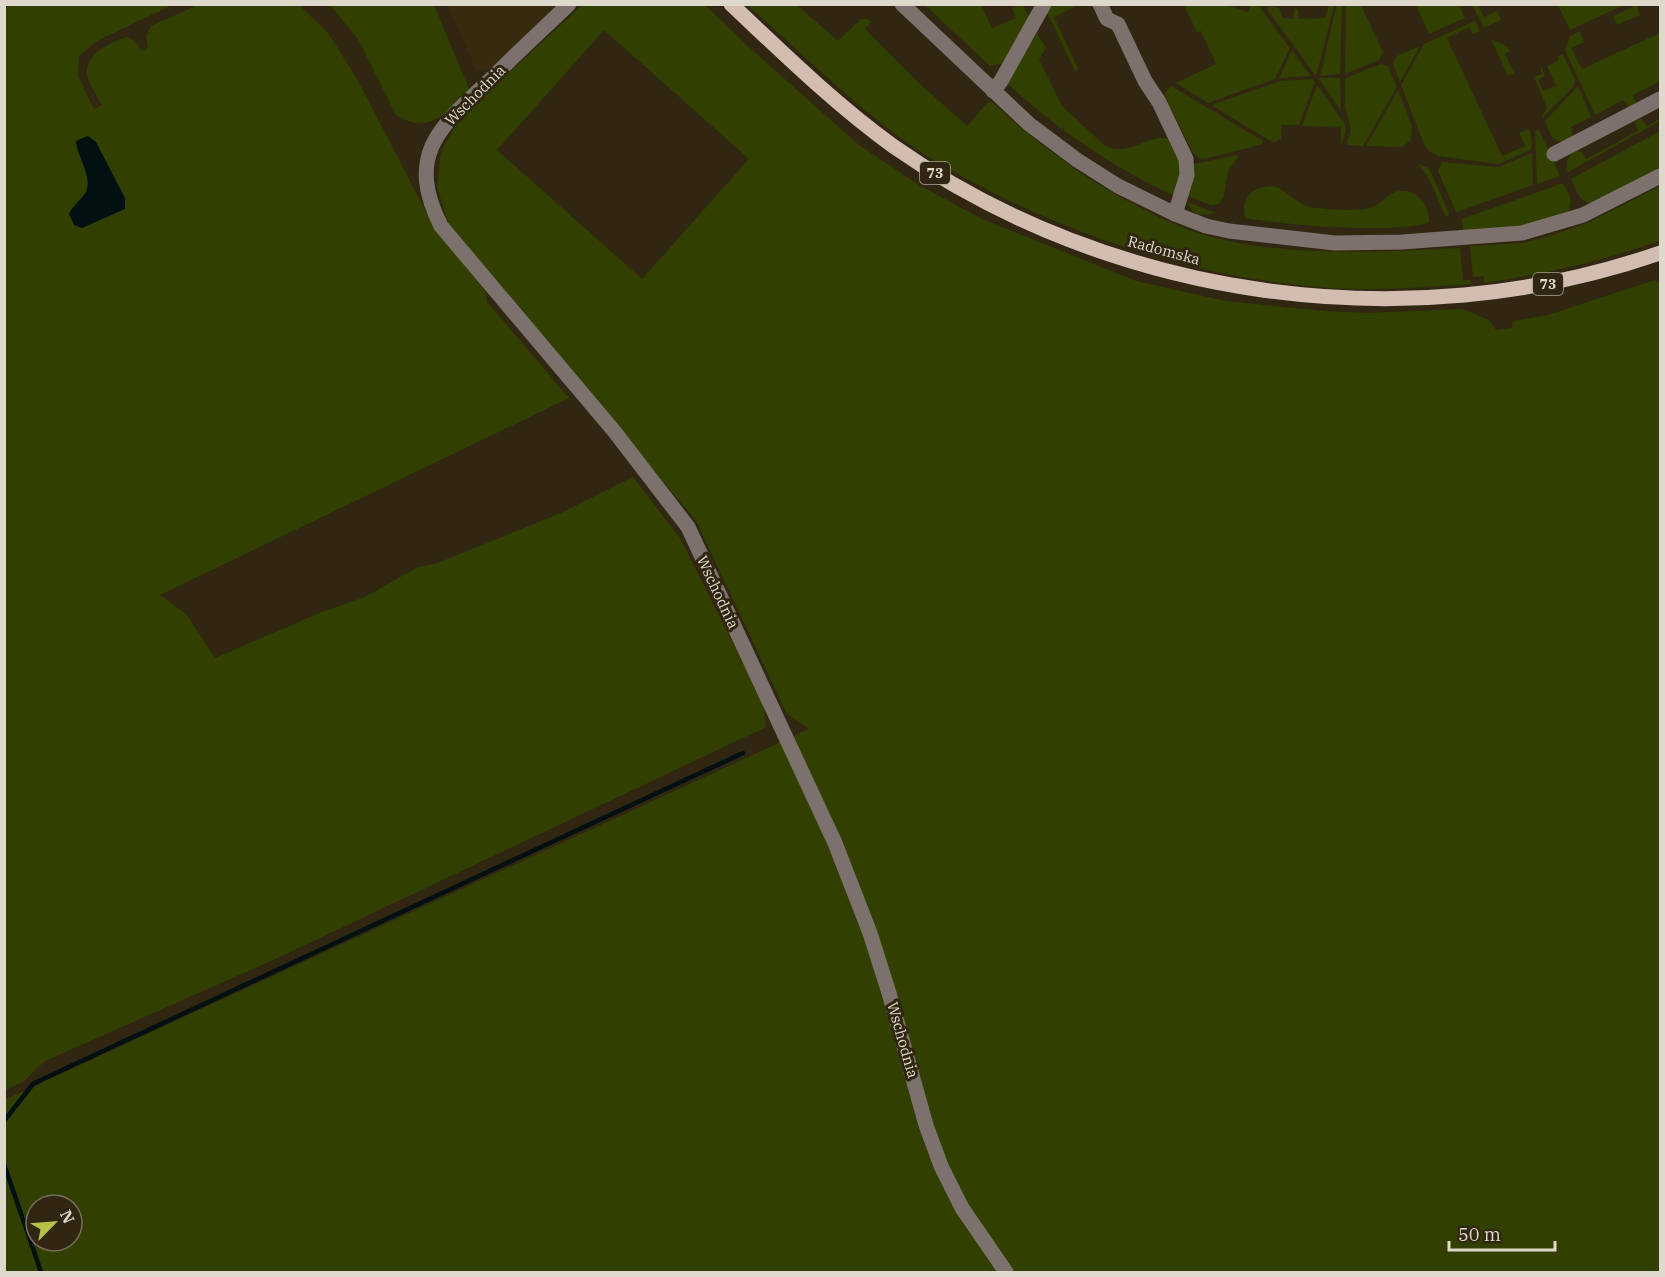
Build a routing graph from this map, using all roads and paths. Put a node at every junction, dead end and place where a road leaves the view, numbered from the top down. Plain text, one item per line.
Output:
1 (569, 4) edge
2 (731, 4) edge
3 (902, 4) edge
4 (1100, 4) edge
5 (1038, 8) edge
6 (993, 91) junction
7 (1660, 99) edge
8 (1554, 154) dead end
9 (1660, 176) edge
10 (1174, 214) junction
11 (1660, 253) edge
12 (1006, 1272) edge

1 - 12 street, Wschodnia
2 - 11 main road, Radomska / 73
3 - 6 street
4 - 10 street
5 - 6 street
6 - 10 street
7 - 8 street
9 - 10 street

